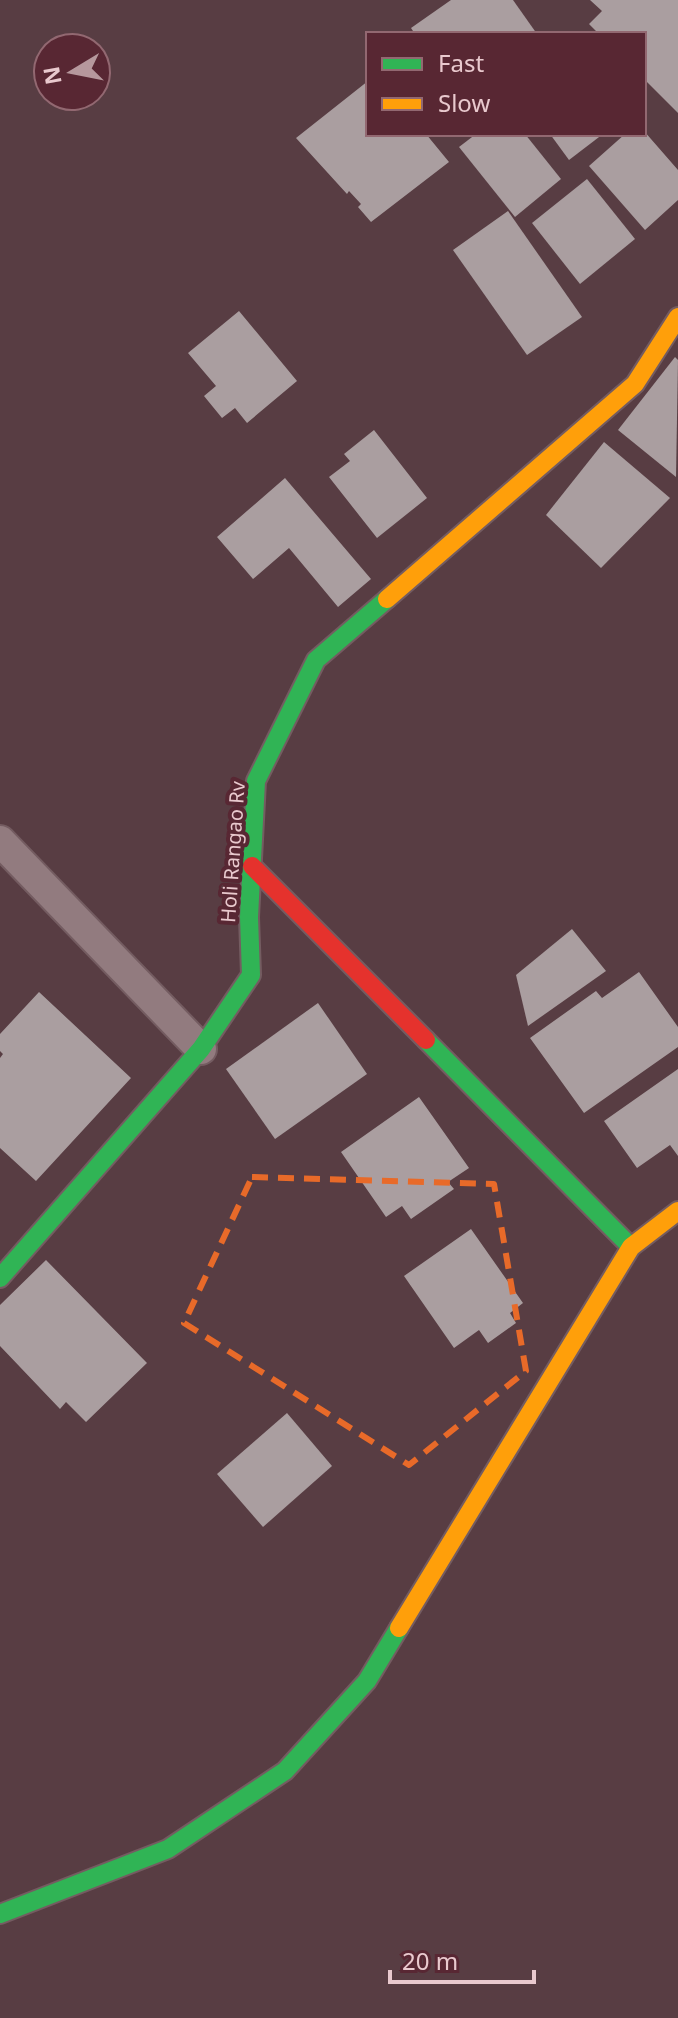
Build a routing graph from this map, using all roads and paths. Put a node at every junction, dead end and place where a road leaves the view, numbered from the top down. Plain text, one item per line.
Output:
1 (678, 317) edge
2 (0, 841) edge
3 (252, 866) junction
4 (201, 1049) junction
5 (678, 1211) edge
6 (631, 1247) junction
7 (0, 1278) edge
8 (0, 1914) edge

1 - 3 street, Holi Rangao Rv
2 - 4 lane
3 - 4 street, Holi Rangao Rv
3 - 6 street
4 - 7 street, Holi Rangao Rv
5 - 6 street
6 - 8 street

